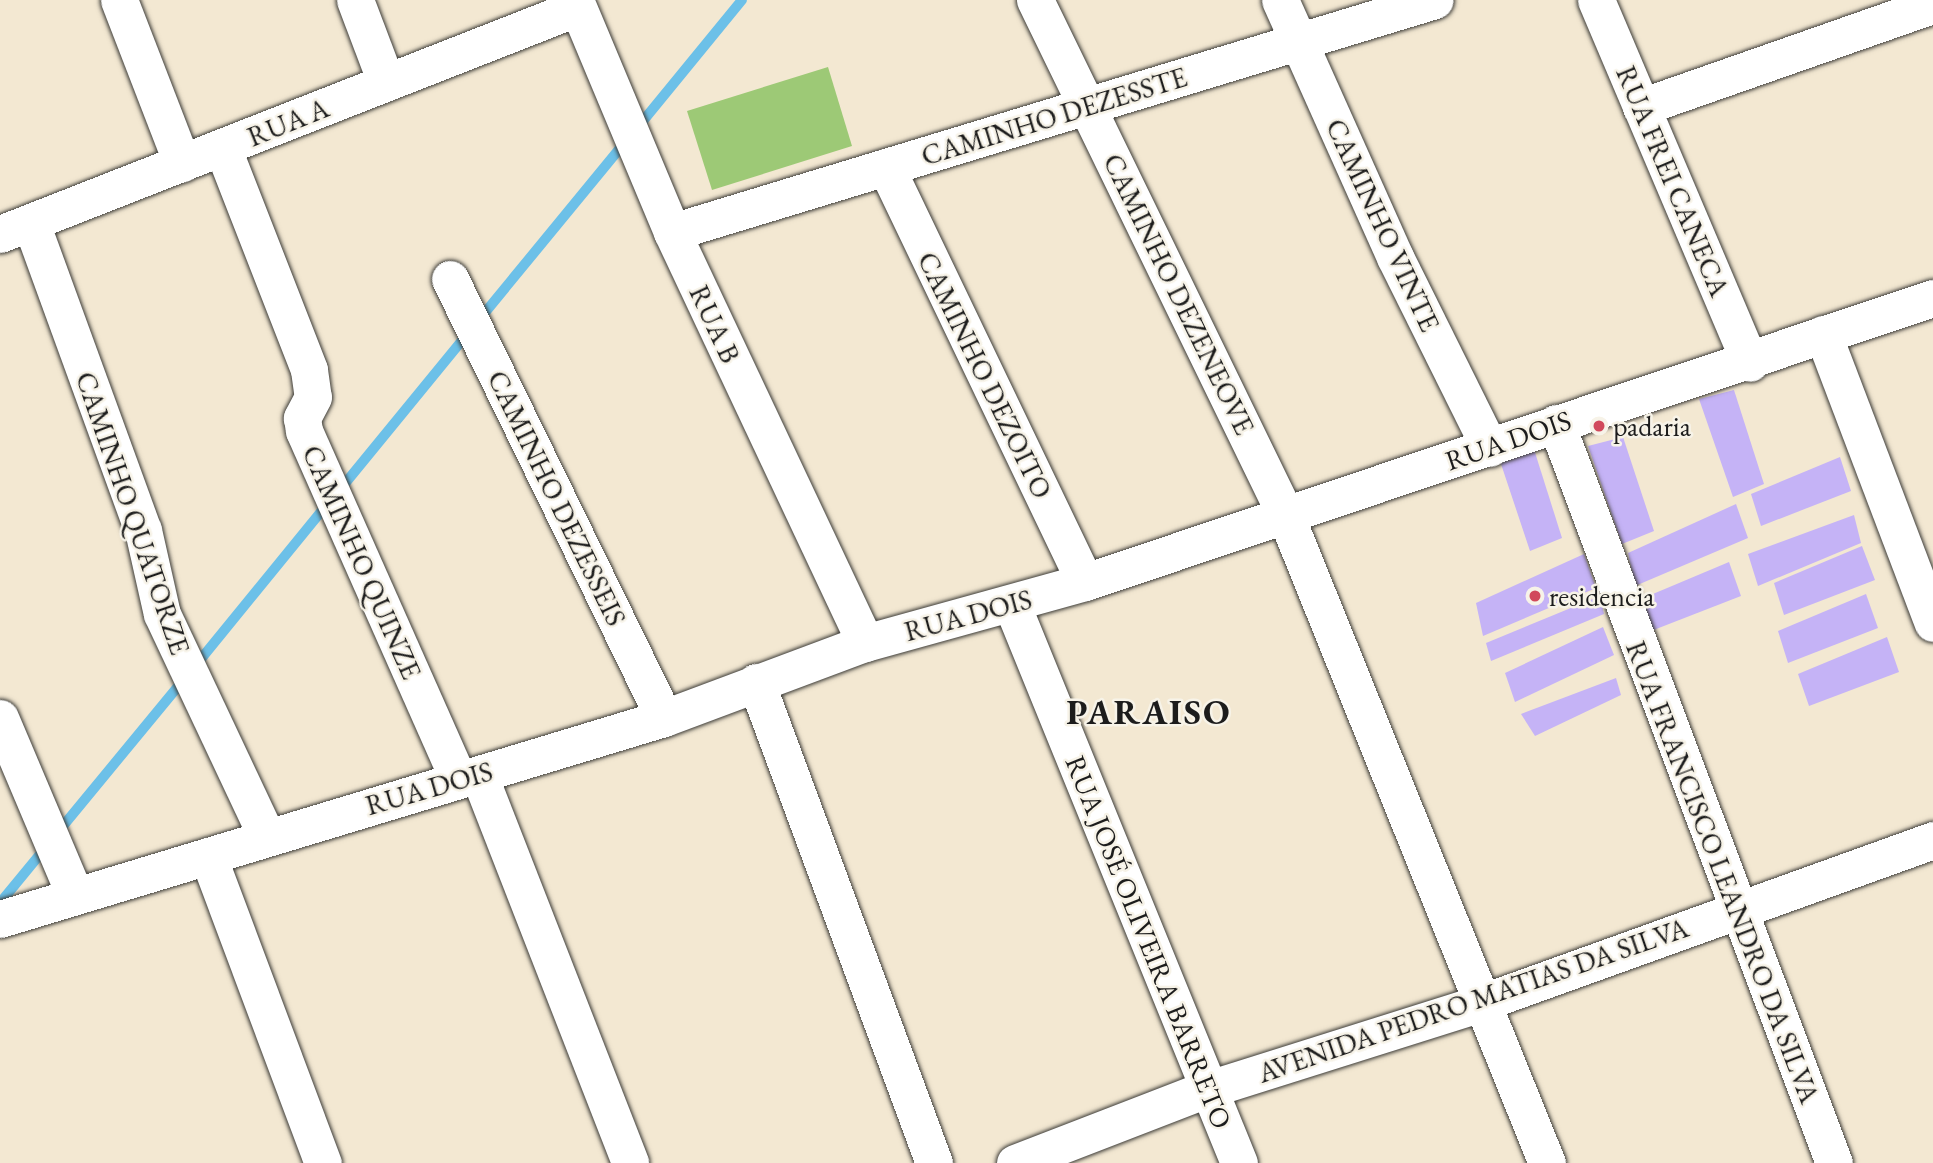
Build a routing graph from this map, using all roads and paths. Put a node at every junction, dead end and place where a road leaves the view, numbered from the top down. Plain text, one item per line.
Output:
1 (119, 0) edge
2 (355, 0) edge
3 (1035, 0) edge
4 (1280, 0) edge
5 (1435, 0) edge
6 (1596, 0) edge
7 (575, 4) edge
8 (1933, 5) edge
9 (1891, 9) edge
10 (1299, 41) junction
11 (386, 82) junction
12 (1089, 107) junction
13 (1641, 107) junction
14 (223, 149) junction
15 (182, 163) junction
16 (886, 167) junction
17 (15, 229) edge
18 (672, 232) junction
19 (450, 279) dead end
20 (1933, 298) edge
21 (1824, 334) junction
22 (1750, 363) junction
23 (1556, 423) junction
24 (1490, 448) junction
25 (1285, 514) junction
26 (1085, 582) junction
27 (1012, 605) junction
28 (1933, 623) edge
29 (865, 643) junction
30 (757, 682) junction
31 (0, 718) edge
32 (664, 718) junction
33 (469, 776) junction
34 (265, 835) junction
35 (1933, 839) edge
36 (208, 856) junction
37 (74, 893) junction
38 (1736, 911) junction
39 (0, 919) edge
40 (1482, 1003) junction
41 (1209, 1088) junction
42 (323, 1163) edge
43 (630, 1163) edge
44 (934, 1163) edge
45 (1015, 1163) edge
46 (1239, 1163) edge
47 (1548, 1163) edge
48 (1834, 1163) edge

1 - 15 street
2 - 11 street
3 - 12 street, CAMINHO DEZENEOVE
4 - 10 street, CAMINHO VINTE
5 - 10 street, CAMINHO DEZESSTE
6 - 13 street, RUA FREI CANECA
7 - 11 street, RUA A
7 - 18 street, RUA B
8 - 9 street
9 - 13 street
10 - 12 street, CAMINHO DEZESSTE
10 - 24 street, CAMINHO VINTE
11 - 14 street, RUA A
12 - 16 street, CAMINHO DEZESSTE
12 - 25 street, CAMINHO DEZENEOVE
13 - 22 street, RUA FREI CANECA
14 - 15 street, RUA A
14 - 33 street, CAMINHO QUINZE
15 - 17 street, RUA A
16 - 18 street, CAMINHO DEZESSTE
16 - 26 street, CAMINHO DEZOITO
17 - 34 street, CAMINHO QUATORZE
18 - 29 street, RUA B
19 - 32 street, CAMINHO DEZESSEIS
20 - 21 street, RUA DOIS
21 - 22 street, RUA DOIS
21 - 28 street
22 - 23 street, RUA DOIS
23 - 24 street, RUA DOIS
23 - 38 street, RUA FRANCISCO LEANDRO DA SILVA
24 - 25 street, RUA DOIS
25 - 26 street, RUA DOIS
25 - 40 street, CAMINHO DEZENEOVE
26 - 27 street, RUA DOIS
27 - 29 street, RUA DOIS
27 - 41 street, RUA JOSÉ OLIVEIRA BARRETO
29 - 30 street, RUA DOIS
30 - 32 street, RUA DOIS
30 - 44 street
31 - 37 street
32 - 33 street, RUA DOIS
33 - 34 street, RUA DOIS
33 - 43 street, CAMINHO QUINZE
34 - 36 street, RUA DOIS
35 - 38 street, AVENIDA PEDRO MATIAS DA SILVA
36 - 37 street, RUA DOIS
36 - 42 street
37 - 39 street, RUA DOIS
38 - 40 street, AVENIDA PEDRO MATIAS DA SILVA
38 - 48 street, RUA FRANCISCO LEANDRO DA SILVA
40 - 41 street, AVENIDA PEDRO MATIAS DA SILVA
40 - 47 street, CAMINHO DEZENEOVE
41 - 45 street, AVENIDA PEDRO MATIAS DA SILVA
41 - 46 street, RUA JOSÉ OLIVEIRA BARRETO

